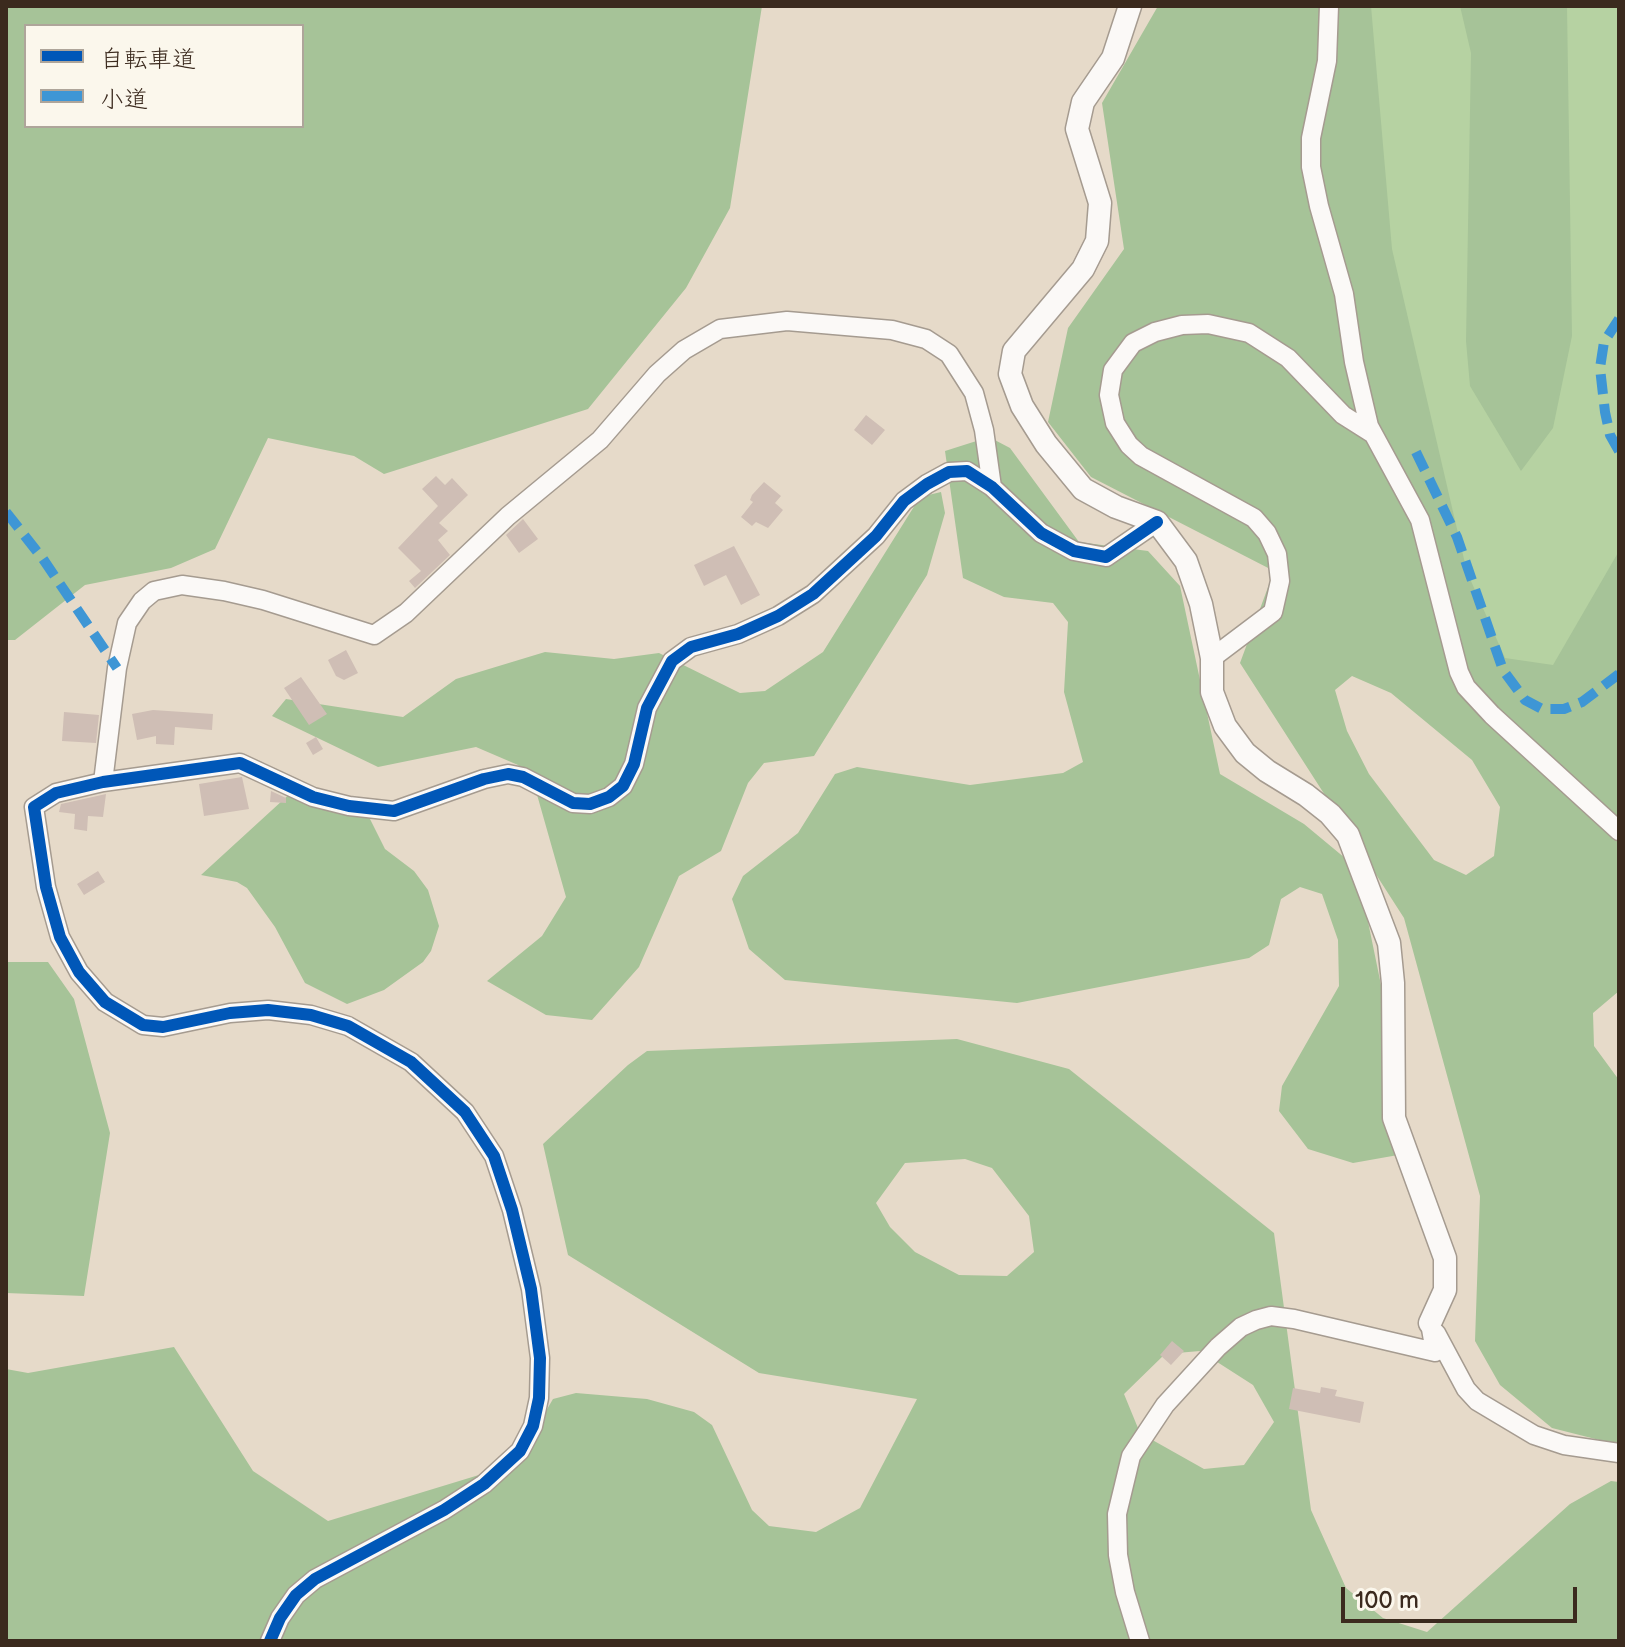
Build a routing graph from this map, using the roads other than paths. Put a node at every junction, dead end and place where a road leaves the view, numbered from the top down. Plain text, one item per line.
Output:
1 (1130, 6) edge
2 (1329, 6) edge
3 (1373, 434) junction
4 (992, 487) junction
5 (1157, 522) junction
6 (1212, 658) junction
7 (103, 782) junction
8 (1619, 831) edge
9 (1430, 1323) junction
10 (1619, 1453) edge
11 (270, 1641) edge
12 (1140, 1641) edge

1 - 5 street
2 - 3 street
3 - 6 street
3 - 8 street
4 - 5 street
4 - 7 street
4 - 7 street
5 - 6 street
6 - 9 street
7 - 11 street
9 - 10 street
9 - 12 street

